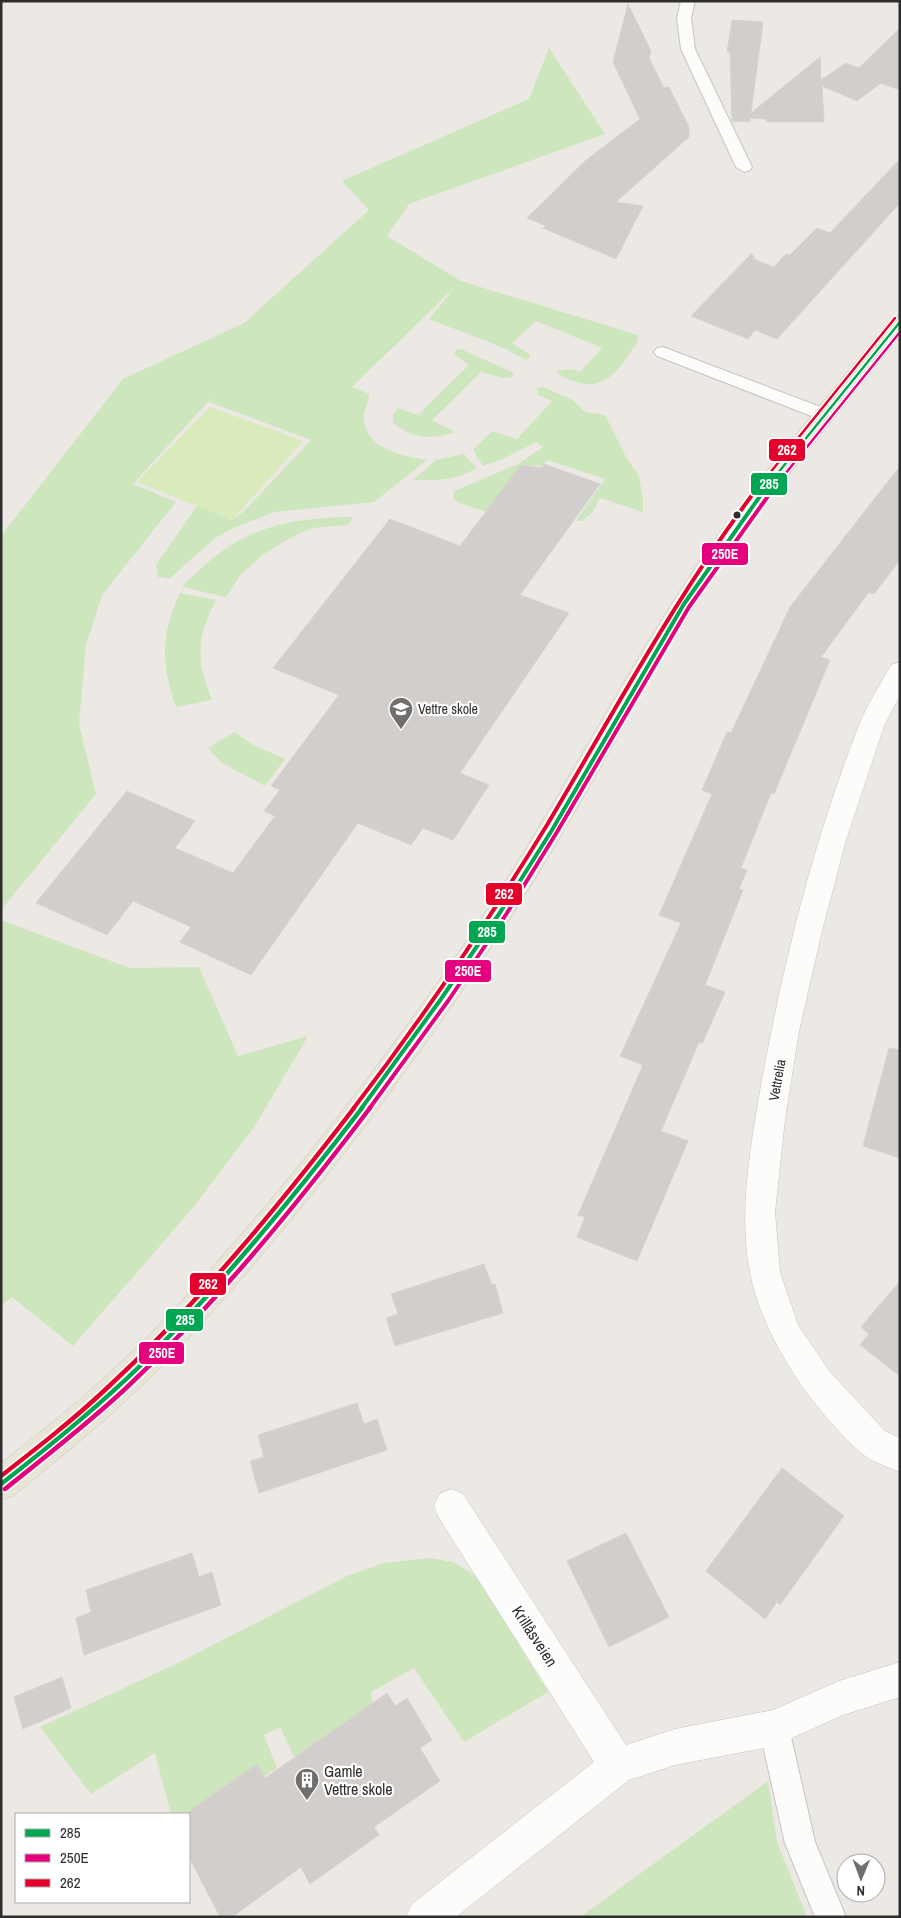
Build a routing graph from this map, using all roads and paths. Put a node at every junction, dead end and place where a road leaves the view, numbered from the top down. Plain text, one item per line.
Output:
1 (688, 1) edge
2 (744, 167) dead end
3 (900, 322) edge
4 (663, 352) dead end
5 (826, 415) junction
6 (900, 671) edge
7 (900, 1456) edge
8 (1, 1484) edge
9 (451, 1506) dead end
10 (900, 1679) edge
11 (774, 1728) junction
12 (618, 1766) junction
13 (425, 1917) edge
14 (831, 1917) edge

1 - 2 lane
3 - 5 main road
4 - 5 lane
5 - 8 main road
6 - 7 street, Vettrelia
9 - 12 street, Krillåsveien
10 - 11 street
11 - 12 street
11 - 14 lane
12 - 13 street

